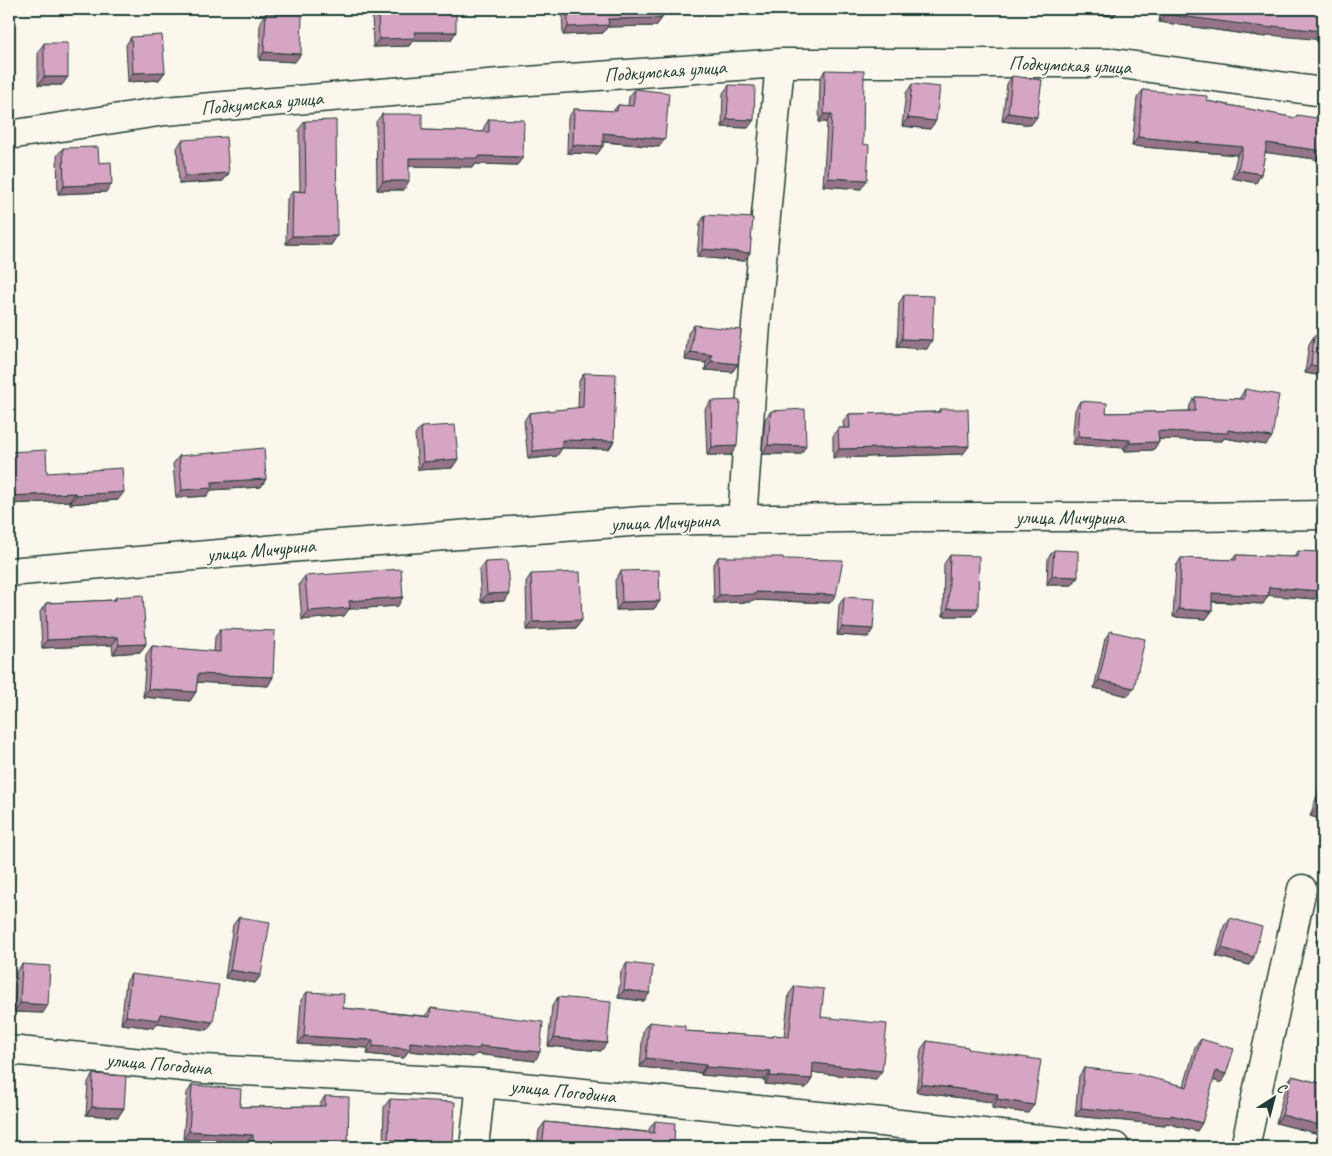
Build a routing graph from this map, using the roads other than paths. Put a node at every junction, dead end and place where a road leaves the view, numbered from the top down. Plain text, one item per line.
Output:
1 (780, 63) junction
2 (1323, 92) edge
3 (9, 135) edge
4 (1323, 515) edge
5 (742, 520) junction
6 (9, 572) edge
7 (1302, 889) dead end
8 (9, 1050) edge
9 (481, 1083) junction
10 (474, 1147) edge
11 (1115, 1147) edge
12 (1246, 1147) edge

1 - 2 street, Подкумская улица
1 - 3 street, Подкумская улица
1 - 5 street
4 - 5 street, улица Мичурина
5 - 6 street, улица Мичурина
7 - 12 street
8 - 9 street, улица Погодина
9 - 10 street
9 - 11 street, улица Погодина

